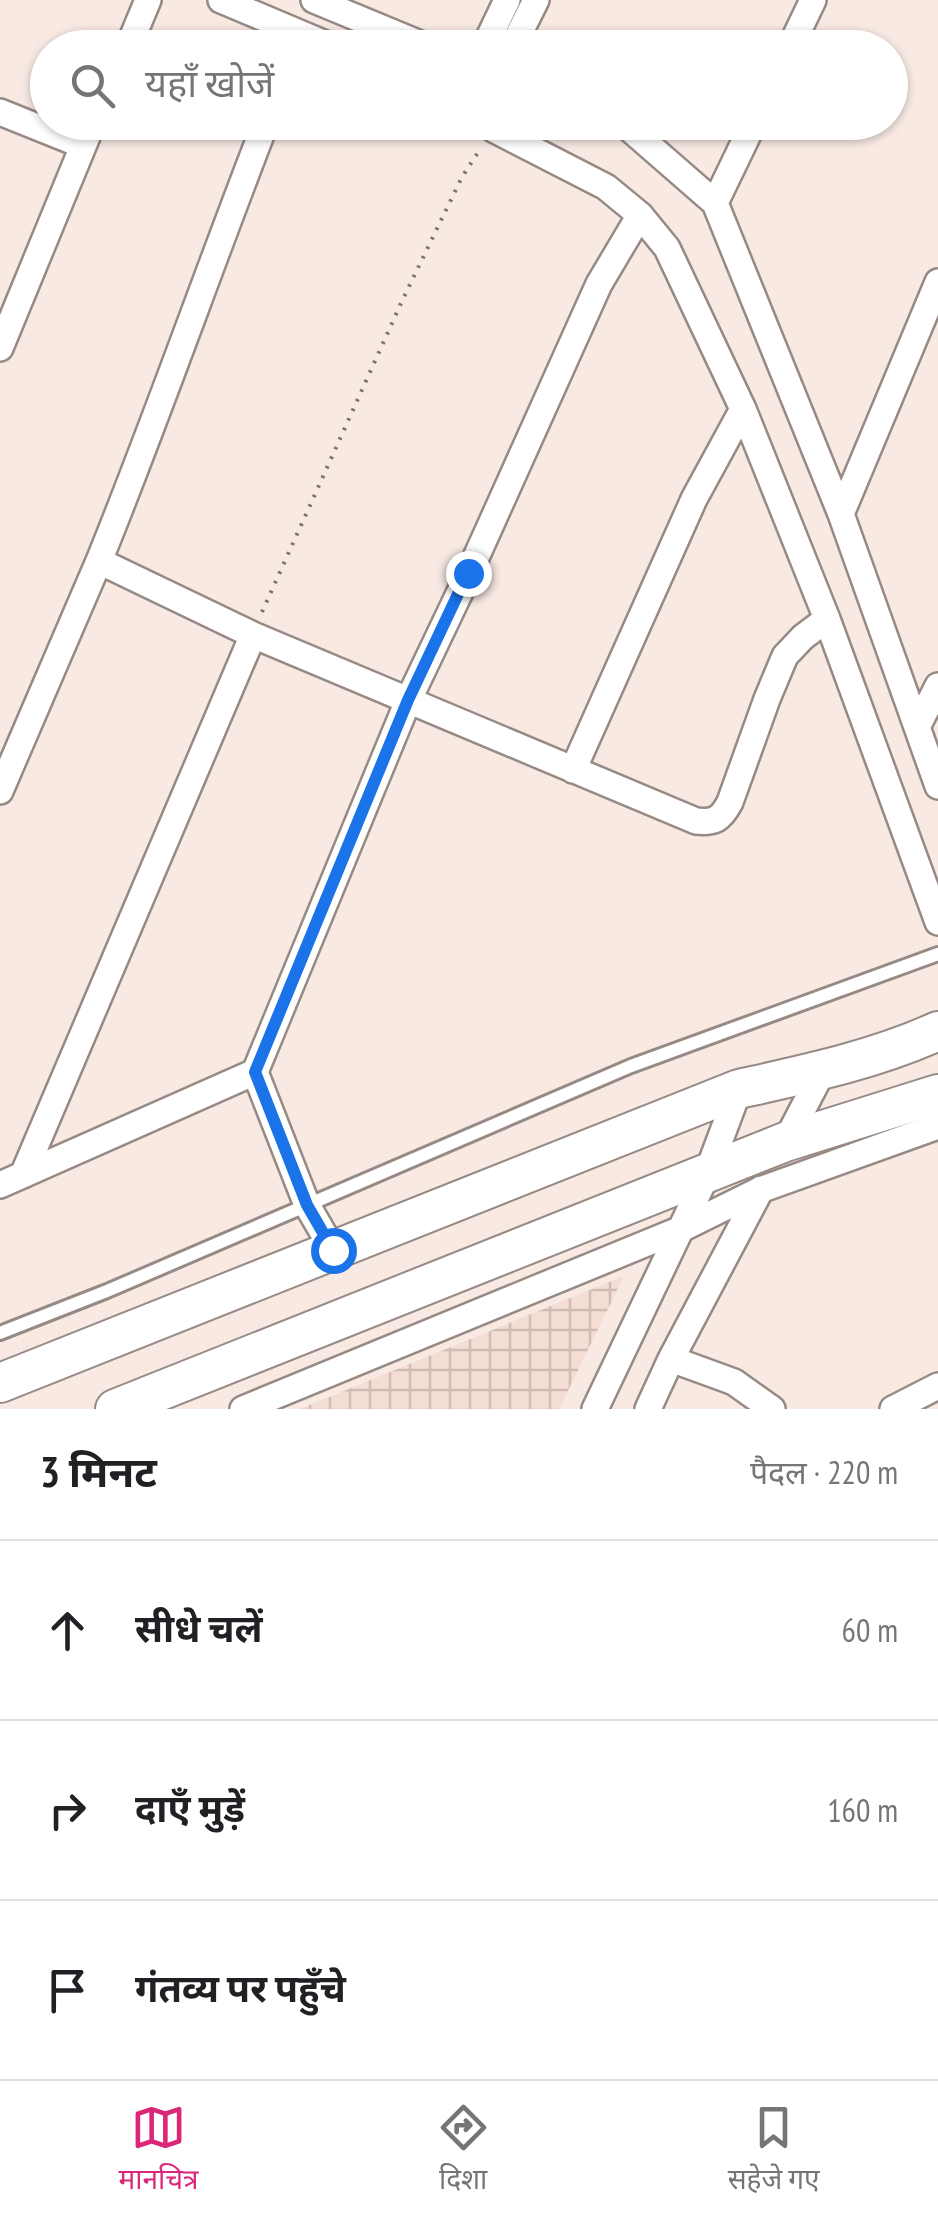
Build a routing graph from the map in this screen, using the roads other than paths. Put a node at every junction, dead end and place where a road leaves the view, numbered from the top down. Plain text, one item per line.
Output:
1 (148, 0) edge
2 (222, 0) edge
3 (314, 0) edge
4 (508, 0) edge
5 (536, 0) edge
6 (814, 0) edge
7 (136, 30) edge
8 (285, 30) edge
9 (391, 30) edge
10 (493, 30) edge
11 (521, 30) edge
12 (799, 30) edge
13 (0, 112) edge
14 (30, 120) edge
15 (85, 140) edge
16 (259, 140) edge
17 (518, 140) edge
18 (643, 140) edge
19 (745, 140) edge
20 (714, 202) junction
21 (640, 215) junction
22 (938, 282) edge
23 (0, 348) edge
24 (743, 409) junction
25 (841, 514) junction
26 (99, 561) junction
27 (826, 619) junction
28 (253, 635) junction
29 (938, 686) edge
30 (408, 700) junction
31 (917, 726) junction
32 (573, 770) junction
33 (938, 786) edge
34 (0, 791) edge
35 (938, 922) edge
36 (938, 954) edge
37 (938, 1031) edge
38 (823, 1070) junction
39 (255, 1072) junction
40 (739, 1089) junction
41 (938, 1094) edge
42 (938, 1126) edge
43 (785, 1142) junction
44 (707, 1174) junction
45 (12, 1180) edge
46 (760, 1190) junction
47 (307, 1205) junction
48 (681, 1229) junction
49 (333, 1250) junction
50 (0, 1333) edge
51 (671, 1359) junction
52 (0, 1383) edge
53 (938, 1386) edge
54 (114, 1409) edge
55 (243, 1409) edge
56 (594, 1409) edge
57 (648, 1409) edge
58 (772, 1409) edge
59 (893, 1409) edge

1 - 7 street
2 - 8 street
3 - 9 street
4 - 10 street
5 - 11 street
6 - 12 street
13 - 14 street
15 - 23 street
16 - 26 street
17 - 21 street
18 - 20 street
19 - 20 street
20 - 25 street
21 - 24 street
21 - 30 street
22 - 25 street
24 - 27 street
24 - 32 street
25 - 31 street
26 - 28 street
26 - 34 street
27 - 32 street
27 - 35 street
28 - 30 street
28 - 45 street
29 - 31 street
30 - 32 street
30 - 39 street
31 - 33 street
36 - 47 lane
37 - 38 street
38 - 40 street
38 - 43 street
39 - 45 street
39 - 47 street
40 - 44 street
40 - 49 street
41 - 43 street
42 - 46 street
43 - 44 street
43 - 46 street
44 - 48 street
44 - 54 street
46 - 48 street
46 - 51 street
47 - 49 street
47 - 50 lane
48 - 55 street
48 - 56 street
49 - 52 street
51 - 57 street
51 - 58 street
53 - 59 street

